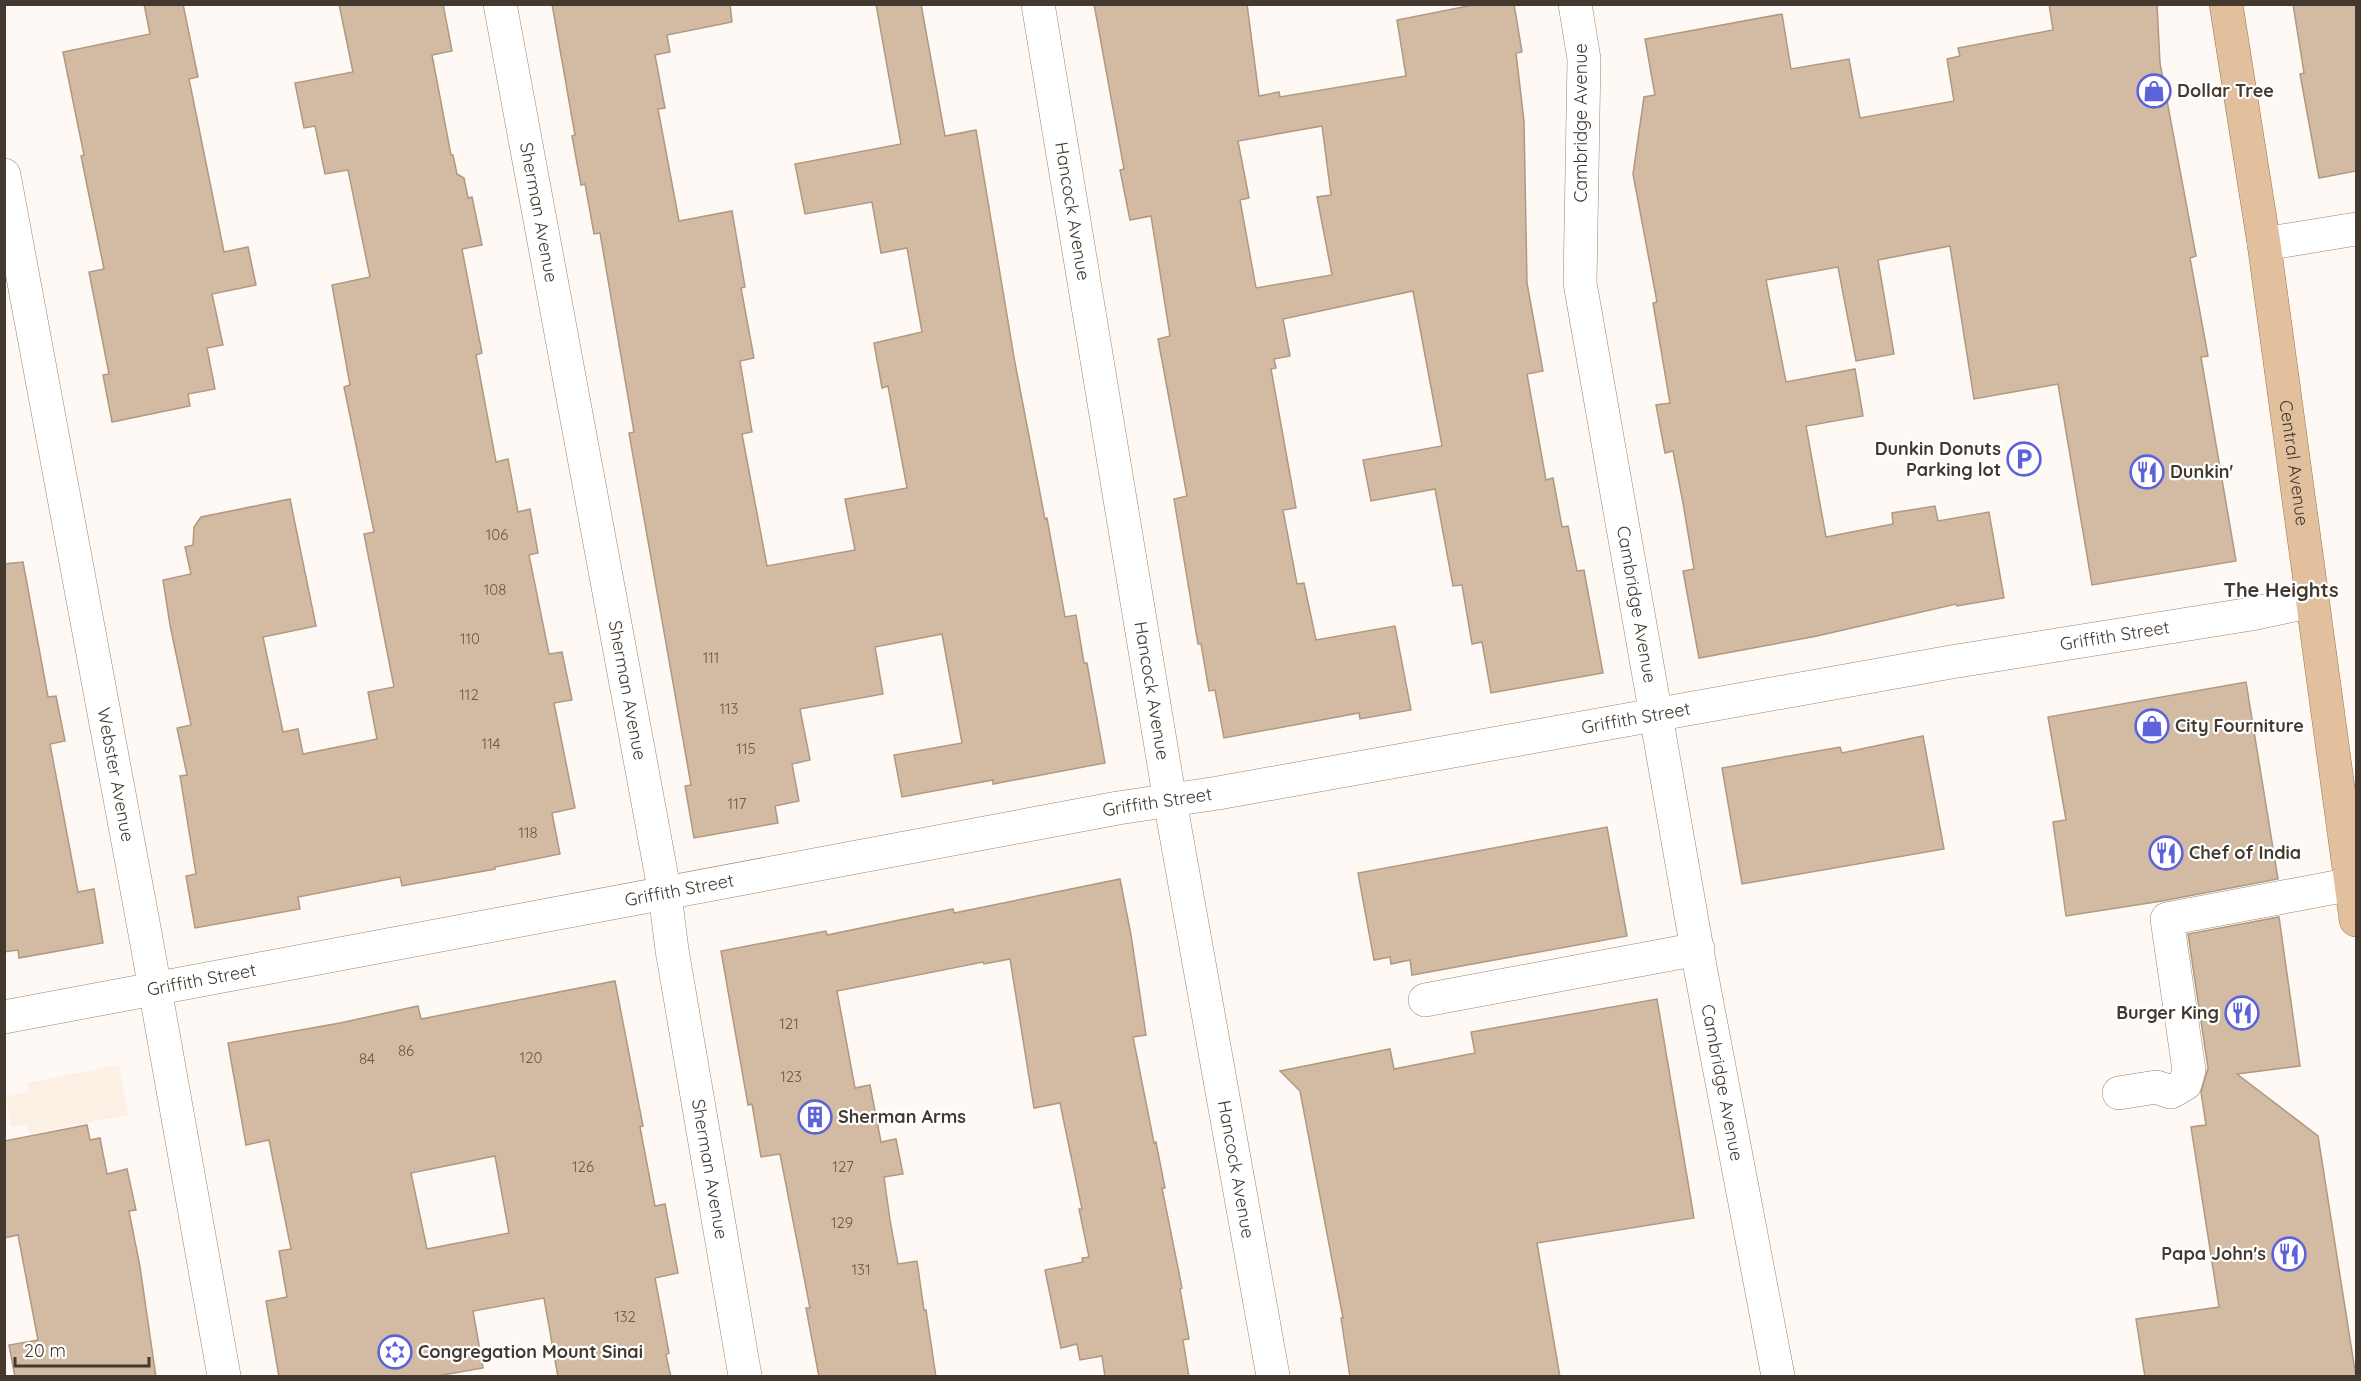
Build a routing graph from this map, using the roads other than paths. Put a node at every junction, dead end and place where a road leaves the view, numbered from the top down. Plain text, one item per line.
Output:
1 (500, 4) edge
2 (1038, 4) edge
3 (1575, 4) edge
4 (2226, 4) edge
5 (4, 175) edge
6 (2356, 229) edge
7 (2264, 244) junction
8 (2312, 601) junction
9 (1656, 715) junction
10 (2347, 764) edge
11 (1170, 801) junction
12 (2352, 884) junction
13 (665, 894) junction
14 (2356, 920) edge
15 (1698, 950) junction
16 (155, 990) junction
17 (1425, 1000) dead end
18 (4, 1017) edge
19 (2119, 1093) dead end
20 (224, 1377) edge
21 (745, 1377) edge
22 (1273, 1377) edge
23 (1778, 1377) edge

1 - 13 street, Sherman Avenue
2 - 11 street, Hancock Avenue
3 - 9 street, Cambridge Avenue
4 - 7 main road, Central Avenue
5 - 16 street, Webster Avenue
6 - 7 street
7 - 8 main road, Central Avenue
8 - 9 street, Griffith Street
8 - 10 main road, Central Avenue
9 - 11 street, Griffith Street
9 - 15 street, Cambridge Avenue
10 - 12 main road, Central Avenue
11 - 13 street, Griffith Street
11 - 22 street, Hancock Avenue
12 - 14 main road, Central Avenue
12 - 19 street
13 - 16 street, Griffith Street
13 - 21 street, Sherman Avenue
15 - 17 street
15 - 23 street, Cambridge Avenue
16 - 18 street, Griffith Street
16 - 20 street, Webster Avenue

